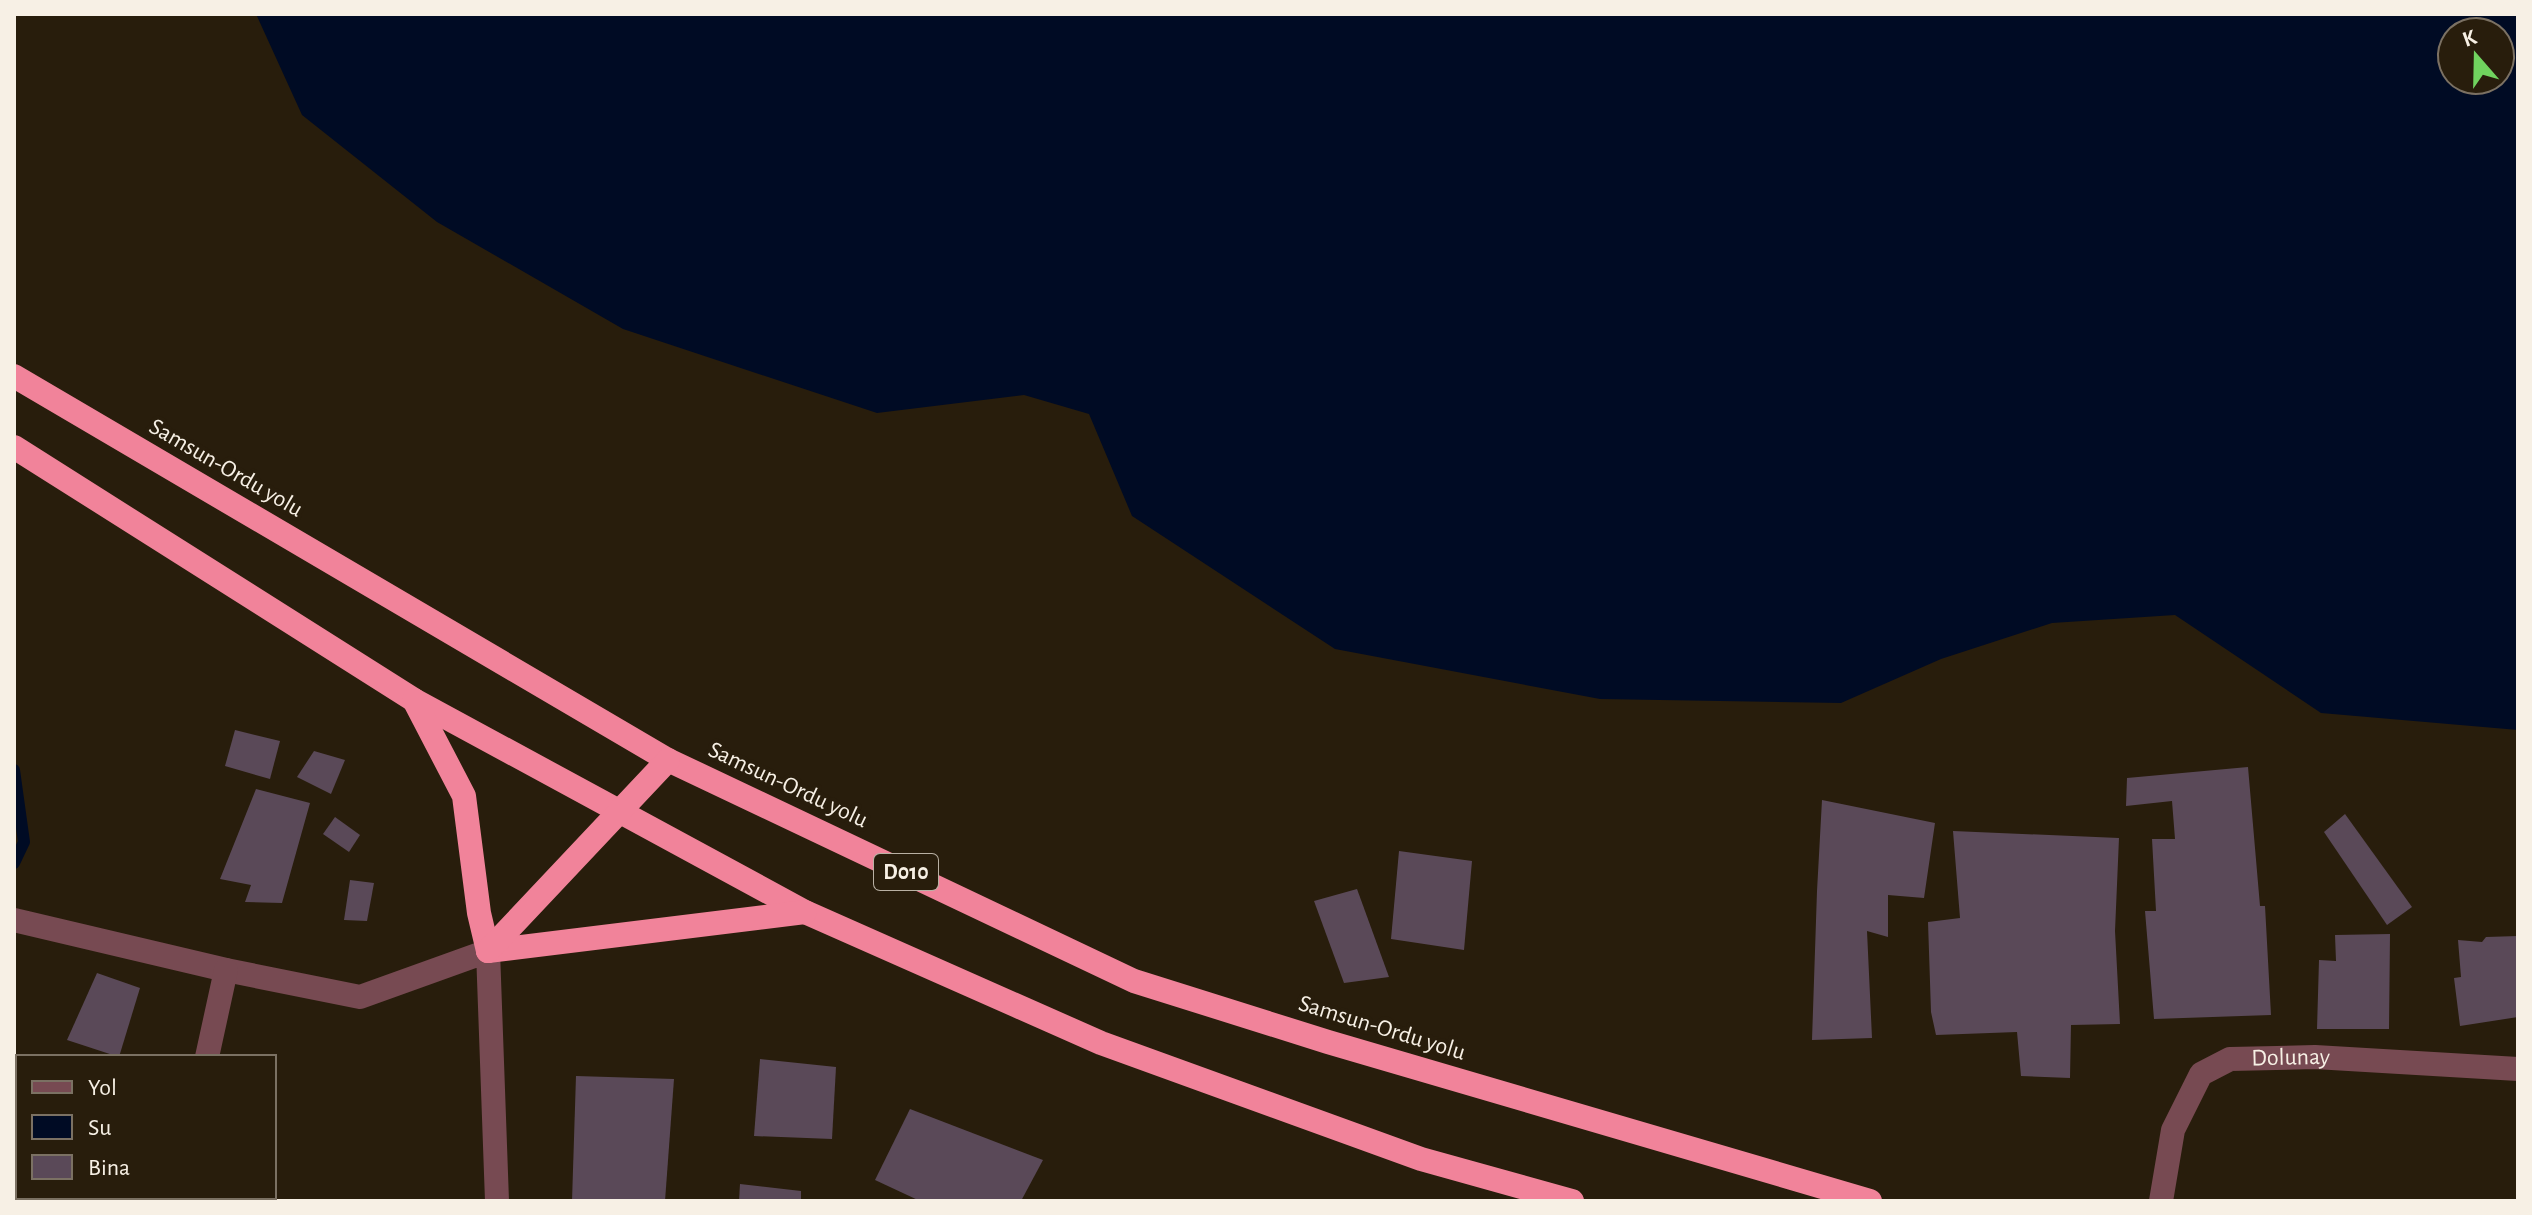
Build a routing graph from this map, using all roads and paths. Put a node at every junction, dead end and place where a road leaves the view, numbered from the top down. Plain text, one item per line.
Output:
1 (14, 376) edge
2 (14, 447) edge
3 (414, 700) junction
4 (668, 760) junction
5 (618, 812) junction
6 (805, 912) junction
7 (14, 920) edge
8 (488, 951) junction
9 (226, 970) junction
10 (207, 1055) edge
11 (2518, 1069) edge
12 (1541, 1197) edge
13 (497, 1201) edge
14 (1572, 1201) edge
15 (1870, 1201) edge
16 (2161, 1201) edge

1 - 4 highway, Samsun-Ordu yolu / D010
2 - 3 highway
3 - 5 highway
3 - 8 highway
4 - 5 highway
4 - 15 highway, Samsun-Ordu yolu / D010
5 - 6 highway
5 - 8 highway
6 - 8 highway
6 - 12 highway
7 - 9 street
8 - 9 street
8 - 13 street
9 - 10 street
11 - 16 street, Dolunay
12 - 14 highway

